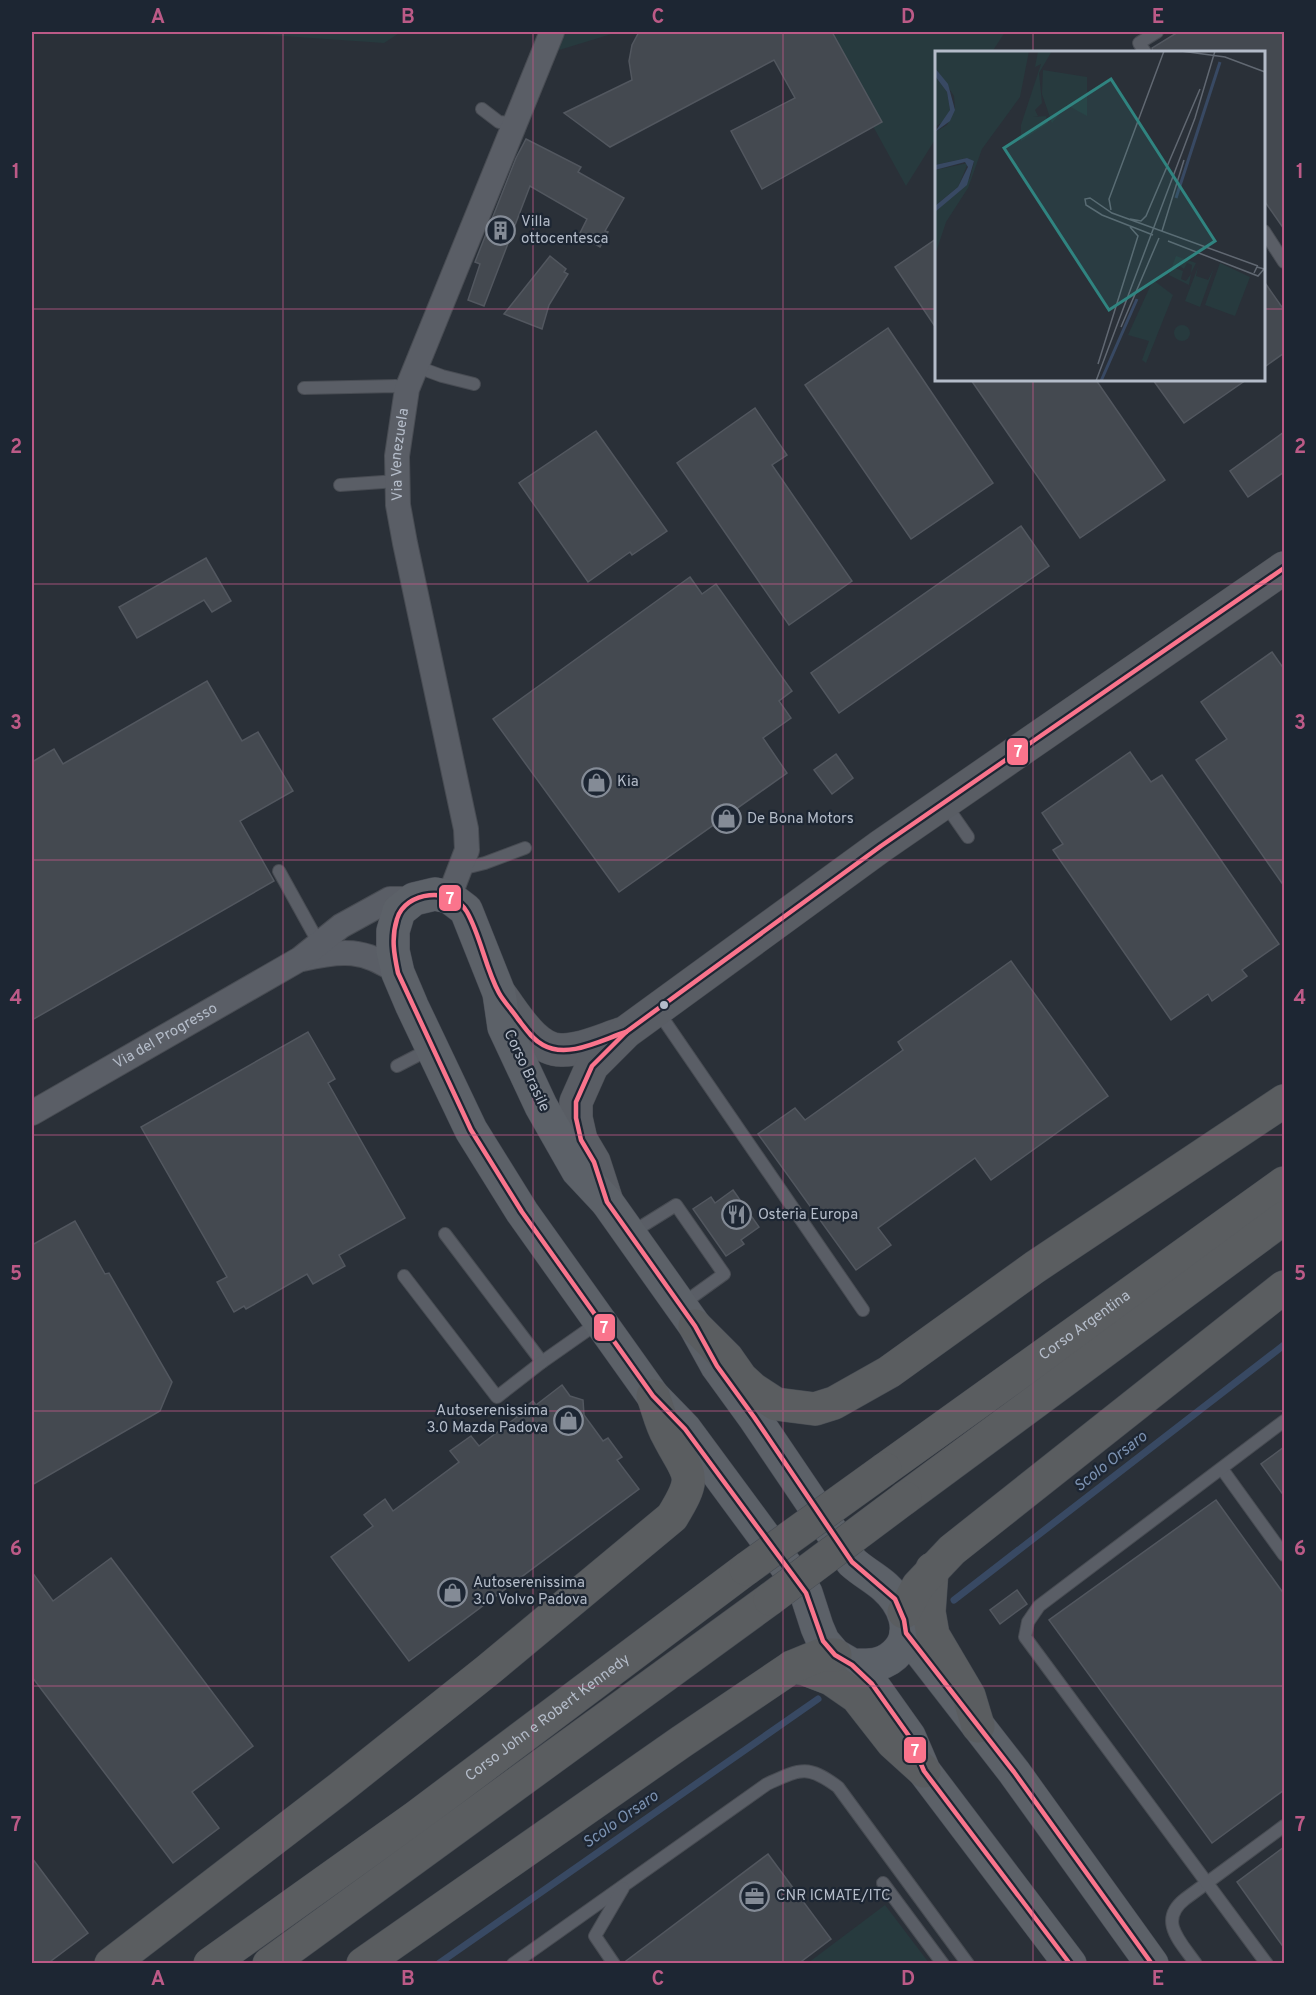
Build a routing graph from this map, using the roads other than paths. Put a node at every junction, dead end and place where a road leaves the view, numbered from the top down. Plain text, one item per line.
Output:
1 (552, 32) edge
2 (1157, 32) edge
3 (1144, 51) edge
4 (483, 109) dead end
5 (515, 123) junction
6 (1265, 234) edge
7 (1284, 262) edge
8 (415, 366) junction
9 (474, 384) dead end
10 (304, 387) dead end
11 (407, 389) junction
12 (397, 481) junction
13 (340, 485) dead end
14 (1284, 568) edge
15 (945, 803) junction
16 (968, 837) dead end
17 (525, 848) dead end
18 (279, 871) dead end
19 (455, 883) junction
20 (414, 899) junction
21 (322, 948) junction
22 (398, 973) junction
23 (499, 993) junction
24 (657, 1010) junction
25 (626, 1032) junction
26 (431, 1048) junction
27 (397, 1066) dead end
28 (1284, 1101) edge
29 (32, 1113) edge
30 (1284, 1183) edge
31 (607, 1202) junction
32 (1284, 1218) edge
33 (445, 1234) dead end
34 (629, 1234) junction
35 (404, 1276) dead end
36 (1284, 1287) edge
37 (863, 1310) dead end
38 (688, 1316) junction
39 (600, 1322) junction
40 (542, 1362) junction
41 (653, 1396) junction
42 (1284, 1421) edge
43 (885, 1469) joint
44 (1222, 1469) junction
45 (1284, 1555) edge
46 (932, 1569) junction
47 (899, 1611) junction
48 (843, 1660) junction
49 (792, 1667) junction
50 (978, 1726) junction
51 (924, 1771) junction
52 (1284, 1827) edge
53 (883, 1883) dead end
54 (1207, 1883) junction
55 (625, 1884) junction
56 (111, 1964) edge
57 (210, 1964) edge
58 (269, 1964) edge
59 (363, 1964) edge
60 (513, 1964) edge
61 (614, 1964) edge
62 (943, 1964) edge
63 (968, 1964) edge
64 (1070, 1964) edge
65 (1152, 1964) edge
66 (1196, 1964) edge
67 (1267, 1964) edge

1 - 5 street, Via Venezuela
2 - 3 lane
4 - 5 lane
5 - 8 street, Via Venezuela
6 - 7 lane
8 - 9 lane
8 - 11 street, Via Venezuela
10 - 11 lane
11 - 12 street, Via Venezuela
12 - 13 lane
12 - 19 street, Via Venezuela
14 - 15 street
15 - 16 lane
15 - 24 street
17 - 19 lane
18 - 21 lane
19 - 20 main road
19 - 23 main road, Corso Brasile
20 - 21 street, Via del Progresso
20 - 22 main road
21 - 22 street
21 - 29 street, Via del Progresso
22 - 26 main road
23 - 25 street
23 - 31 main road, Corso Brasile
24 - 25 street
24 - 37 lane
25 - 31 street
26 - 27 lane
26 - 39 main road
28 - 38 highway
30 - 43 highway, Corso Argentina
31 - 34 main road, Corso Brasile
32 - 58 highway, Corso Argentina, bridge
33 - 40 lane
34 - 38 main road, Corso Brasile
34 - 38 lane
35 - 40 lane
36 - 46 highway
38 - 47 main road, Corso Brasile
39 - 40 lane
39 - 41 main road
41 - 48 main road
41 - 56 highway
42 - 44 lane
43 - 57 highway, Corso John e Robert Kennedy, bridge
44 - 45 lane
44 - 54 lane
46 - 47 highway
46 - 50 highway
47 - 48 main road
47 - 50 main road, Corso Brasile
48 - 49 highway
48 - 51 main road
49 - 51 highway
49 - 59 highway
50 - 65 main road, Corso Brasile
51 - 64 main road
52 - 54 lane
53 - 62 lane
54 - 66 lane
54 - 67 lane
55 - 60 lane
55 - 61 lane
55 - 63 lane

